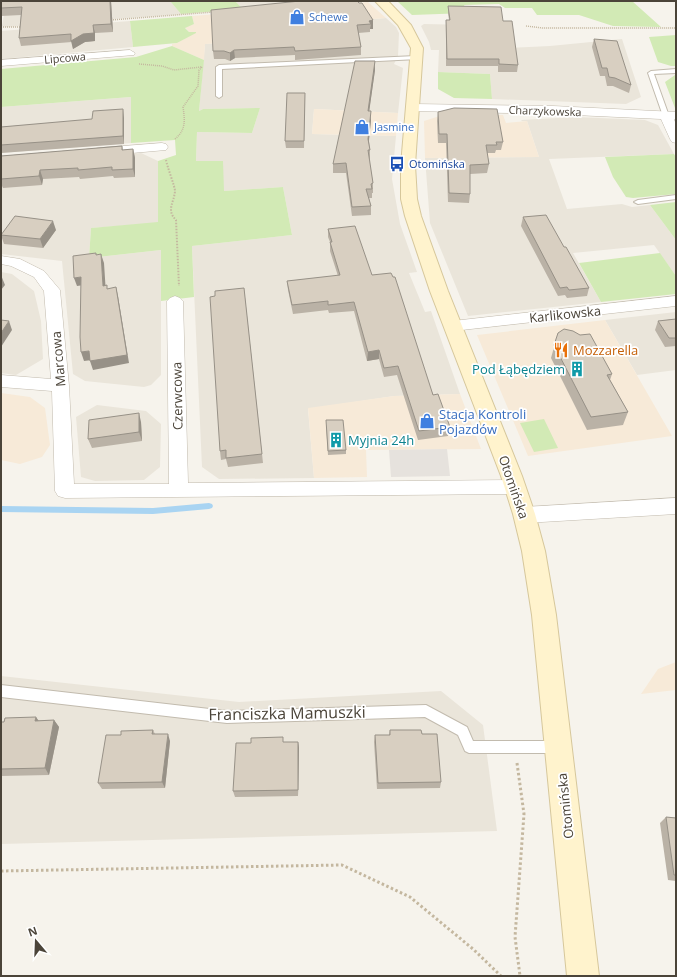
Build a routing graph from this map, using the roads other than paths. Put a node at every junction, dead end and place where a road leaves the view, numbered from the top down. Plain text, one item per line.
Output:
1 (381, 1) edge
2 (130, 52) dead end
3 (416, 58) junction
4 (1, 63) edge
5 (676, 71) edge
6 (219, 96) dead end
7 (414, 108) junction
8 (671, 116) edge
9 (676, 139) edge
10 (162, 147) road end
11 (86, 153) edge
12 (676, 197) edge
13 (638, 202) dead end
14 (1, 260) edge
15 (676, 301) edge
16 (175, 302) road end
17 (453, 326) junction
18 (1, 381) edge
19 (60, 386) junction
20 (515, 487) junction
21 (179, 491) junction
22 (676, 506) edge
23 (525, 515) junction
24 (1, 692) edge
25 (558, 747) junction
26 (583, 976) edge

1 - 3 street, Otomińska
2 - 4 street, Lipcowa
3 - 6 lane
3 - 7 street, Otomińska
5 - 8 lane
7 - 8 street, Charzykowska
7 - 17 street, Otomińska
8 - 9 street
10 - 11 street
12 - 13 lane
14 - 19 street, Marcowa
15 - 17 street, Karlikowska
16 - 21 street, Czerwcowa
17 - 20 street, Otomińska
18 - 19 street
19 - 21 street, Marcowa
20 - 21 street
20 - 23 street, Otomińska
22 - 23 street
23 - 25 street, Otomińska
24 - 25 lane, Franciszka Mamuszki
25 - 26 street, Otomińska

